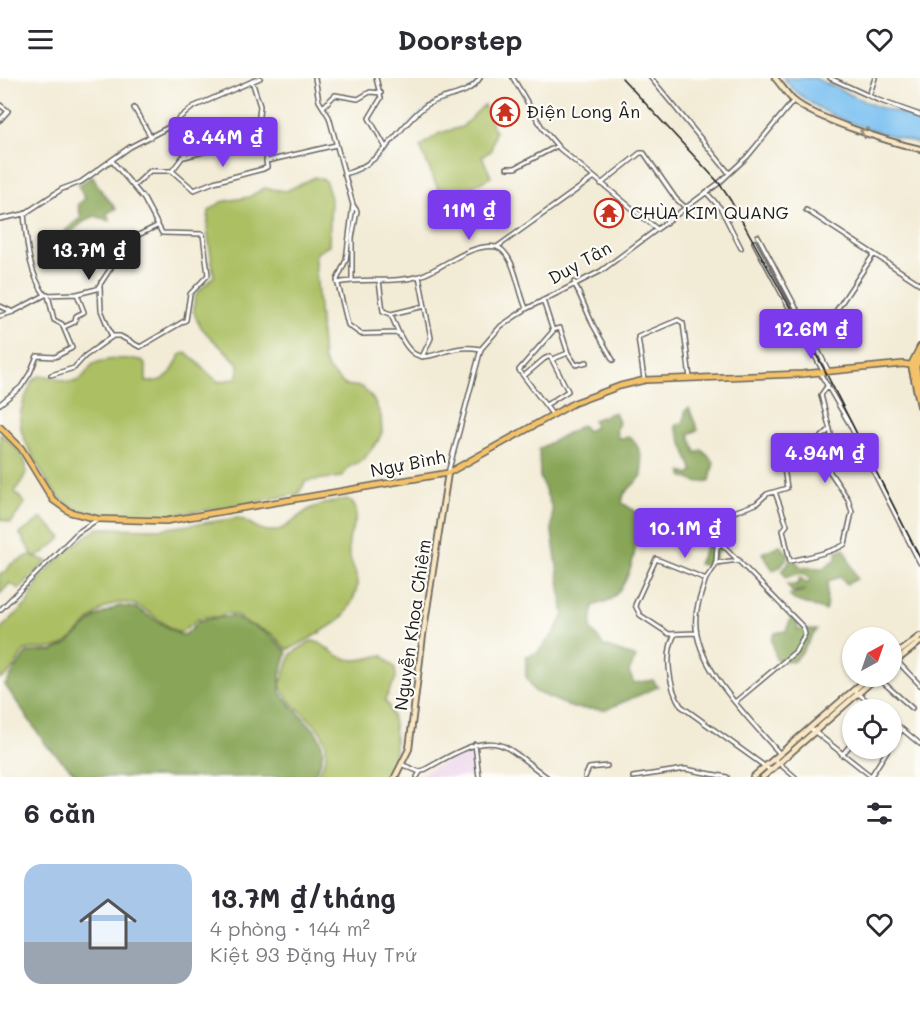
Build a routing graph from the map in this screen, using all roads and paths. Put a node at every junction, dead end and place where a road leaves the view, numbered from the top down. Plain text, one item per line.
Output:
1 (260, 78) edge
2 (315, 78) edge
3 (376, 78) edge
4 (480, 78) edge
5 (513, 78) edge
6 (651, 78) edge
7 (775, 78) edge
8 (830, 78) edge
9 (875, 78) edge
10 (252, 81) junction
11 (381, 93) junction
12 (869, 96) junction
13 (794, 100) junction
14 (0, 105) edge
15 (322, 107) junction
16 (134, 108) dead end
17 (920, 114) edge
18 (0, 120) edge
19 (172, 124) junction
20 (151, 137) junction
21 (256, 145) junction
22 (336, 145) junction
23 (557, 146) junction
24 (386, 148) junction
25 (920, 149) edge
26 (184, 157) junction
27 (266, 161) junction
28 (113, 162) junction
29 (507, 168) dead end
30 (172, 171) junction
31 (729, 173) junction
32 (343, 174) junction
33 (594, 178) junction
34 (601, 184) junction
35 (134, 186) junction
36 (706, 192) junction
37 (353, 205) junction
38 (685, 207) junction
39 (806, 210) dead end
40 (24, 214) junction
41 (0, 219) edge
42 (157, 226) junction
43 (657, 229) junction
44 (758, 236) dead end
45 (754, 242) dead end
46 (497, 247) junction
47 (741, 248) dead end
48 (874, 254) junction
49 (419, 276) junction
50 (352, 279) junction
51 (379, 281) junction
52 (574, 282) junction
53 (337, 283) junction
54 (920, 284) edge
55 (100, 285) junction
56 (77, 294) junction
57 (47, 295) junction
58 (543, 299) junction
59 (0, 306) edge
60 (425, 306) junction
61 (526, 309) junction
62 (13, 312) junction
63 (391, 314) junction
64 (0, 316) edge
65 (64, 327) junction
66 (553, 330) junction
67 (398, 333) junction
68 (111, 336) junction
69 (813, 340) junction
70 (920, 347) edge
71 (481, 349) junction
72 (568, 353) junction
73 (422, 357) junction
74 (920, 357) edge
75 (552, 360) junction
76 (613, 360) dead end
77 (587, 362) dead end
78 (914, 365) junction
79 (823, 371) junction
80 (51, 375) dead end
81 (524, 376) junction
82 (690, 378) junction
83 (645, 380) junction
84 (828, 385) junction
85 (920, 391) edge
86 (0, 404) edge
87 (546, 405) junction
88 (920, 406) edge
89 (552, 414) junction
90 (0, 427) edge
91 (830, 429) junction
92 (448, 473) junction
93 (775, 492) junction
94 (98, 519) junction
95 (717, 547) junction
96 (739, 560) junction
97 (715, 563) junction
98 (920, 563) edge
99 (706, 579) junction
100 (0, 610) edge
101 (696, 633) junction
102 (675, 634) junction
103 (920, 636) edge
104 (920, 642) edge
105 (902, 652) edge
106 (902, 654) edge
107 (902, 667) edge
108 (920, 685) edge
109 (860, 687) edge
110 (863, 687) edge
111 (888, 687) edge
112 (856, 692) junction
113 (865, 699) edge
114 (735, 702) junction
115 (912, 708) dead end
116 (902, 729) edge
117 (812, 730) junction
118 (476, 744) junction
119 (920, 744) edge
120 (780, 754) junction
121 (842, 755) edge
122 (848, 759) edge
123 (883, 759) edge
124 (776, 761) junction
125 (403, 765) junction
126 (607, 766) dead end
127 (765, 766) junction
128 (770, 770) junction
129 (420, 771) junction
130 (872, 776) edge
131 (396, 777) edge
132 (417, 777) edge
133 (479, 777) edge
134 (547, 777) edge
135 (585, 777) edge
136 (633, 777) edge
137 (727, 777) edge
138 (753, 777) edge
139 (763, 777) edge
140 (795, 777) edge

1 - 10 street
2 - 15 street
3 - 11 street
4 - 24 street
5 - 23 street
6 - 31 street
7 - 13 street
8 - 12 street
9 - 12 street
10 - 19 street
10 - 21 street
11 - 15 street
11 - 24 street
12 - 17 street
25 -> 13 street
13 - 31 street, Duy Tân
14 - 18 street
15 - 22 street
16 - 20 street
19 - 20 street
19 - 26 street
20 - 28 street
21 - 26 street
21 - 27 street
22 - 27 street
22 - 32 street
23 - 29 street
23 - 33 street
24 - 32 street
26 - 30 street
27 - 30 street
28 - 35 street
28 - 40 street
30 - 35 street
31 - 36 street, Duy Tân
32 - 37 street
33 - 34 street
33 - 46 street
34 - 38 street
34 - 43 street
35 - 42 street
36 - 38 street, Duy Tân
36 - 47 street
37 - 50 street
37 - 53 street
38 - 43 street, Duy Tân
39 - 48 street
40 - 41 street
40 - 57 street
42 - 55 street
42 - 68 street
43 - 52 street, Duy Tân
44 - 69 street
45 - 79 street
46 - 49 street
46 - 61 street
48 - 54 street
48 - 69 street
49 - 51 street
49 - 60 street
50 - 51 street
50 - 53 street
51 - 63 street
52 - 58 street, Duy Tân
52 - 76 street
53 - 67 street
55 - 56 street
55 - 68 street
56 - 57 street
56 - 65 street
57 - 62 street
57 - 65 street
58 - 61 street, Duy Tân
58 - 66 street
59 - 62 street
60 - 63 street
60 - 73 street
61 - 71 street, Duy Tân
62 - 64 street
63 - 67 street
65 - 86 street
66 - 72 street
66 - 81 street
67 - 73 street
68 - 80 street
69 - 79 street
70 - 78 highway
71 - 73 street
71 - 92 street, Duy Tân
72 - 75 street
72 - 77 street
74 - 78 highway
75 - 81 street
75 - 87 street
78 - 79 highway, Ngự Bình
78 - 85 main road
78 - 88 main road
79 - 82 highway, Ngự Bình
79 - 84 street
81 - 87 street
82 - 83 highway, Ngự Bình
82 - 83 street
83 - 89 highway, Ngự Bình
84 - 91 street
84 - 98 street
87 - 89 street
89 - 92 highway, Ngự Bình
90 - 94 highway, Ngự Bình
91 - 93 street
91 - 93 street
92 - 94 highway, Ngự Bình
92 - 125 street, Nguyễn Khoa Chiêm
93 - 95 street
94 - 100 street
95 - 96 street
95 - 97 street
96 - 97 street
96 - 114 street
97 - 99 street
99 - 101 street
99 - 102 street
101 - 102 street
101 - 114 street
102 - 127 street
103 - 105 street
104 - 106 street
107 - 108 street
109 - 112 street
110 - 112 street
111 - 115 street
112 - 113 street
112 - 117 street
114 - 120 street
116 - 119 street
117 - 120 street
117 - 121 street
117 - 124 street
118 - 129 street
118 - 133 street
118 - 134 street
120 - 124 street
122 - 130 street
123 - 130 street
124 - 127 street
124 - 128 street
124 - 140 street
125 - 129 street
125 - 131 street, Nguyễn Khoa Chiêm
126 - 135 street
127 - 128 street
127 - 138 street
128 - 139 street
129 - 132 street
136 - 137 street

